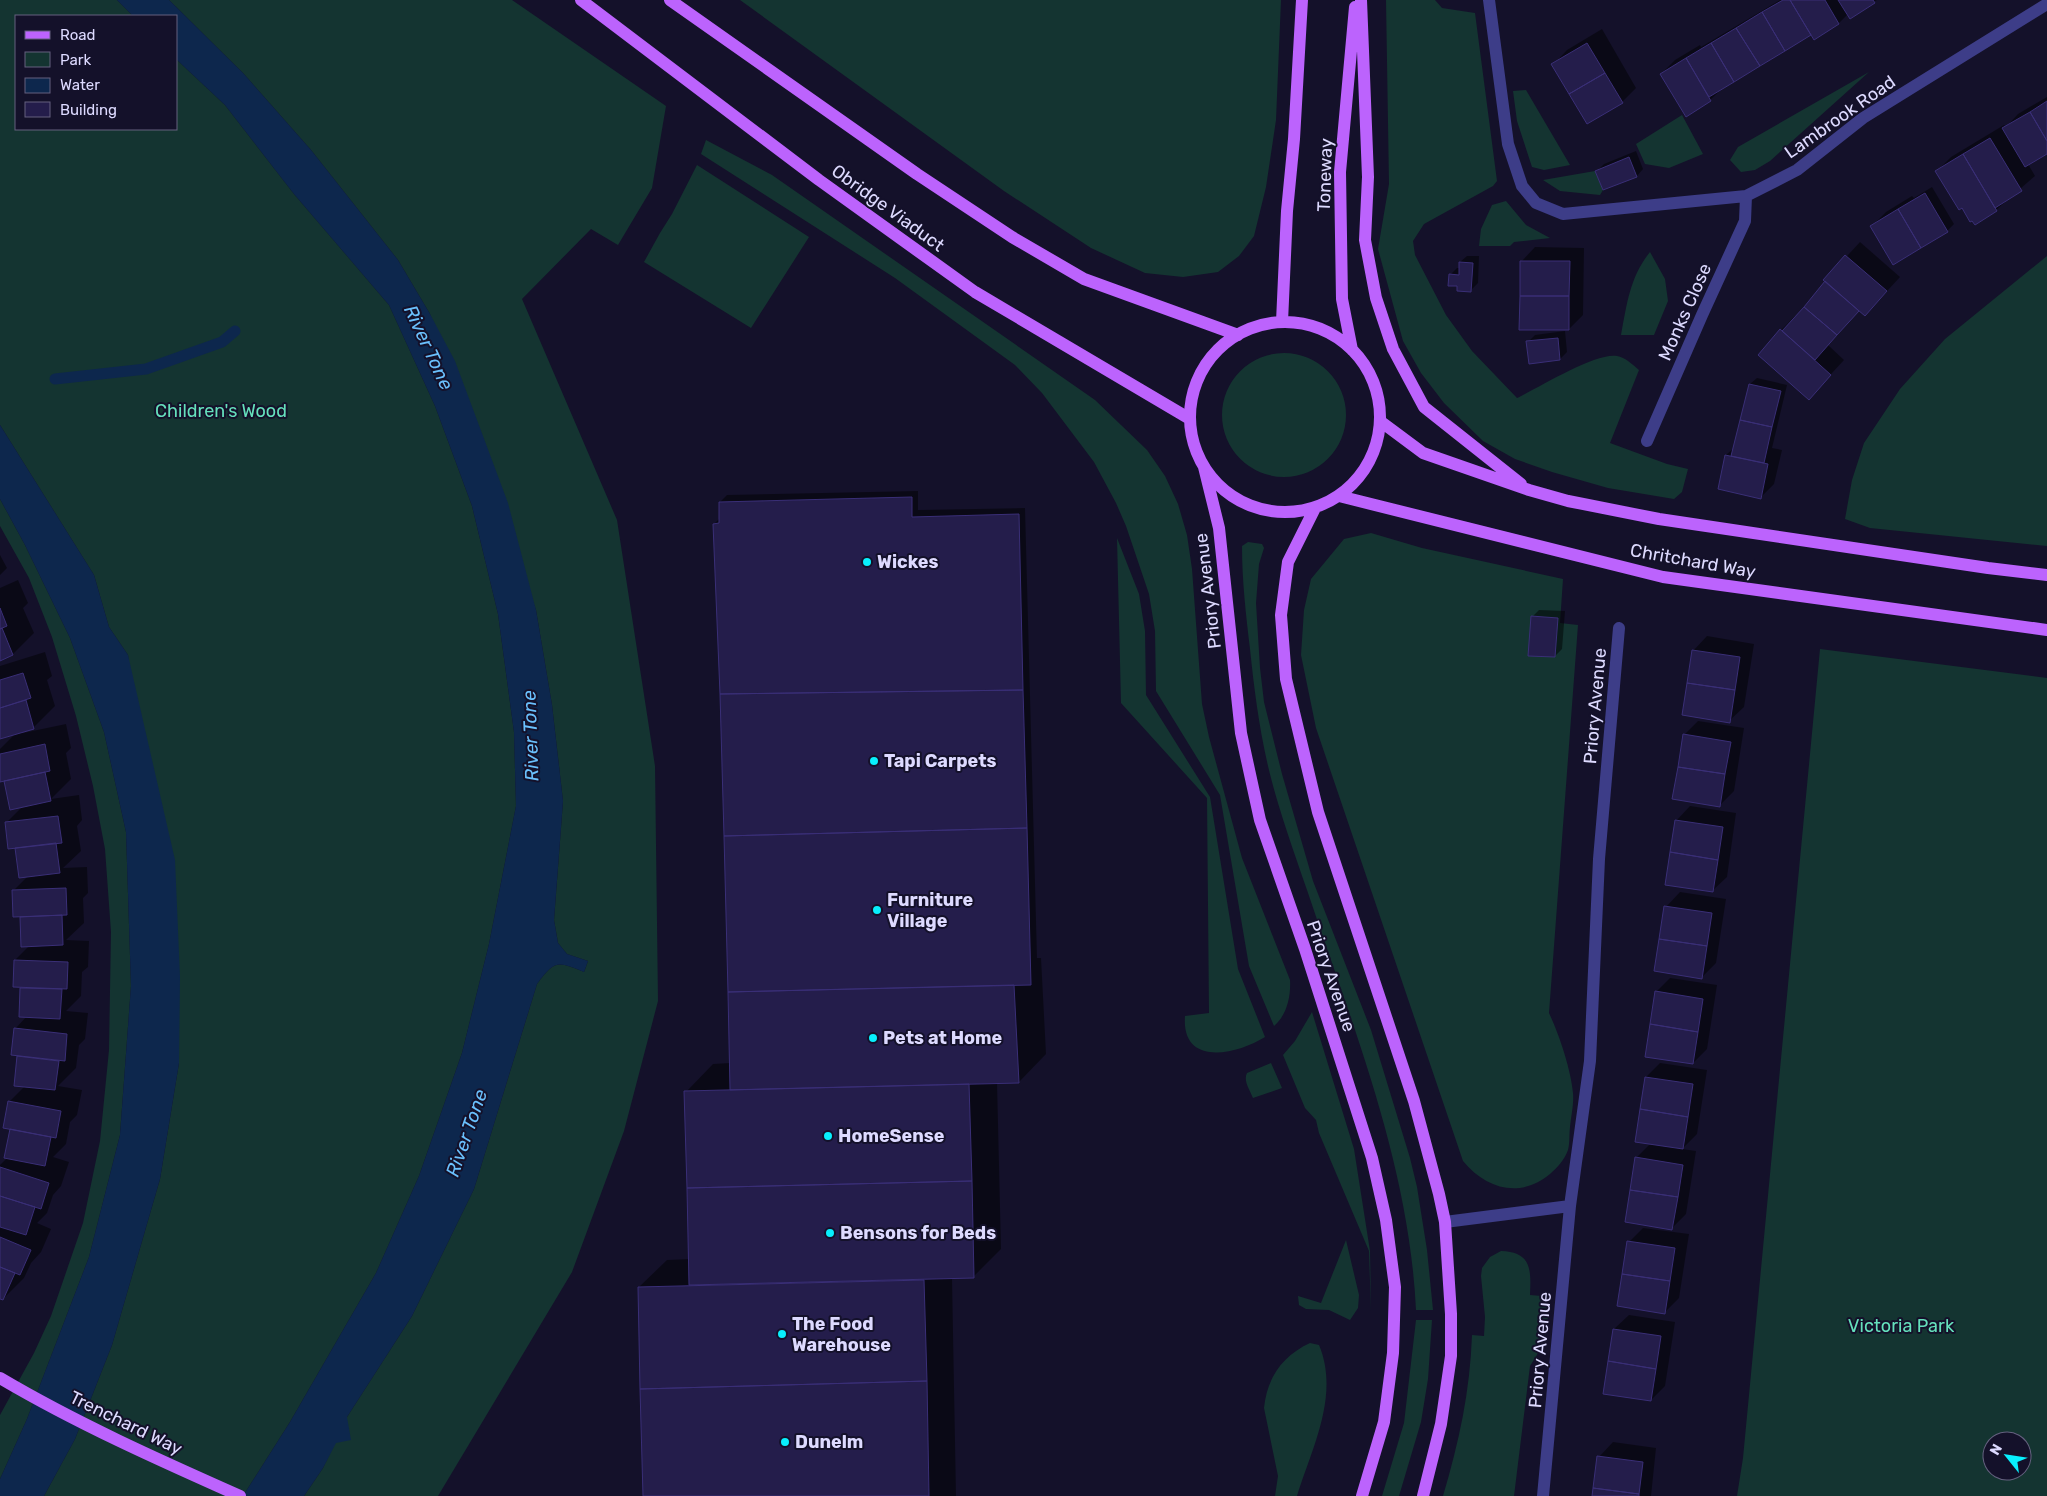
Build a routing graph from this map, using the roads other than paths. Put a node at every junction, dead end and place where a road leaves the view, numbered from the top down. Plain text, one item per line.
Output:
1 (581, 0) edge
2 (670, 0) edge
3 (1302, 0) edge
4 (1356, 0) edge
5 (1361, 0) edge
6 (1489, 0) edge
7 (2047, 4) edge
8 (1746, 196) junction
9 (1282, 322) junction
10 (1238, 335) junction
11 (1352, 350) junction
12 (1190, 419) junction
13 (1380, 421) junction
14 (1647, 441) dead end
15 (1204, 467) junction
16 (1529, 490) junction
17 (1339, 496) junction
18 (1315, 508) junction
19 (2047, 575) edge
20 (1619, 628) dead end
21 (2047, 630) edge
22 (1570, 1206) junction
23 (1445, 1222) junction
24 (0, 1378) edge
25 (240, 1496) edge
26 (1362, 1496) edge
27 (1423, 1496) edge
28 (1543, 1496) edge

1 - 12 main road, Obridge Viaduct
2 - 10 main road
3 - 9 main road, Toneway
4 - 11 main road, Toneway
5 - 16 main road
6 - 8 street, Lambrook Road
7 - 8 street, Lambrook Road
8 - 14 street, Monks Close
9 - 10 main road
9 - 11 main road
10 - 12 main road
11 - 13 main road
12 - 15 main road
13 - 16 main road, Chritchard Way
13 - 17 main road
15 - 18 main road
15 - 26 main road, Priory Avenue
16 - 19 main road, Chritchard Way
17 - 18 main road
17 - 21 main road, Chritchard Way
18 - 23 main road
20 - 22 street, Priory Avenue
22 - 23 street
22 - 28 street, Priory Avenue
23 - 27 main road
24 - 25 main road, Trenchard Way

